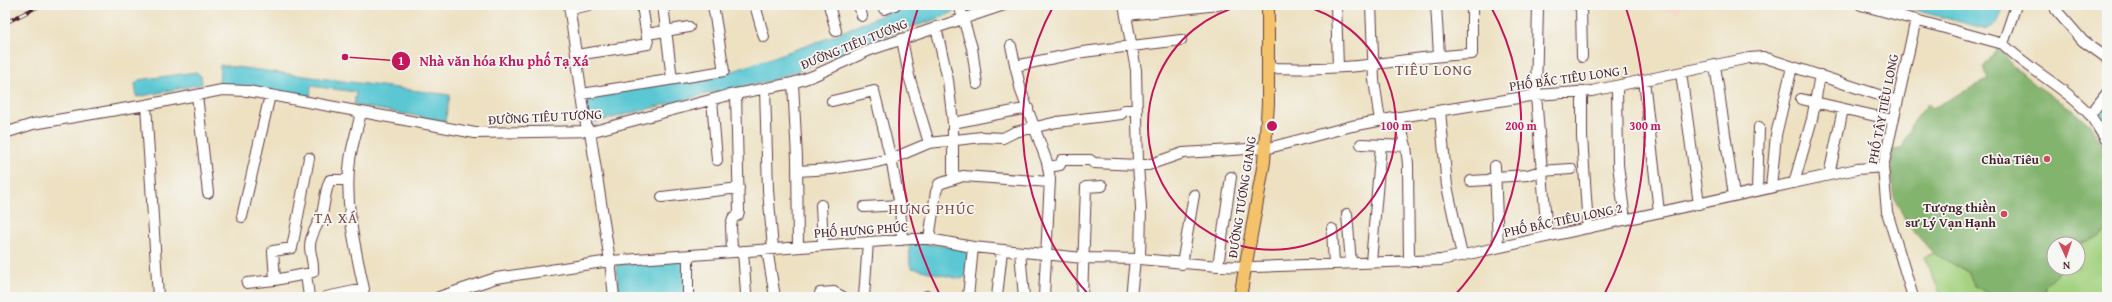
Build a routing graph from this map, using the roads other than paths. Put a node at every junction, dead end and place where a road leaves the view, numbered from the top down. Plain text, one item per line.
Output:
1 (588, 5) edge
2 (642, 5) edge
3 (663, 5) edge
4 (713, 5) edge
5 (755, 5) edge
6 (829, 5) edge
7 (859, 5) edge
8 (895, 5) edge
9 (959, 5) edge
10 (1004, 5) edge
11 (1124, 5) edge
12 (1218, 5) edge
13 (1268, 5) edge
14 (1336, 5) edge
15 (1370, 5) edge
16 (1436, 5) edge
17 (1472, 5) edge
18 (1538, 5) edge
19 (1577, 5) edge
20 (1861, 5) edge
21 (2016, 5) edge
22 (569, 7) edge
23 (884, 7) edge
24 (2056, 10) dead end
25 (1127, 15) junction
26 (862, 16) dead end
27 (962, 18) junction
28 (1916, 19) junction
29 (689, 27) dead end
30 (936, 27) junction
31 (666, 31) junction
32 (836, 31) dead end
33 (646, 34) junction
34 (764, 37) dead end
35 (902, 39) junction
36 (1181, 40) dead end
37 (2002, 44) junction
38 (1132, 45) junction
39 (1011, 46) dead end
40 (576, 55) junction
41 (1439, 55) junction
42 (1582, 57) dead end
43 (2107, 58) edge
44 (1374, 65) junction
45 (1715, 65) junction
46 (1015, 66) junction
47 (1338, 67) junction
48 (1792, 67) junction
49 (1268, 68) junction
50 (1681, 73) junction
51 (1820, 75) junction
52 (672, 79) junction
53 (1644, 80) junction
54 (793, 82) junction
55 (977, 84) dead end
56 (1616, 86) junction
57 (765, 89) junction
58 (1582, 92) junction
59 (582, 94) junction
60 (736, 94) junction
61 (2107, 94) edge
62 (197, 95) junction
63 (270, 95) junction
64 (1536, 95) junction
65 (1801, 99) dead end
66 (712, 100) junction
67 (832, 101) dead end
68 (1897, 101) junction
69 (1816, 103) junction
70 (146, 105) junction
71 (1028, 108) junction
72 (1137, 110) junction
73 (1440, 110) junction
74 (1844, 110) junction
75 (361, 112) junction
76 (2090, 115) junction
77 (1398, 117) junction
78 (1893, 120) junction
79 (1380, 121) junction
80 (953, 123) junction
81 (1035, 127) junction
82 (1759, 127) dead end
83 (588, 131) junction
84 (5, 133) edge
85 (953, 140) junction
86 (2107, 141) edge
87 (929, 143) junction
88 (1360, 144) dead end
89 (1381, 145) junction
90 (1406, 146) junction
91 (1265, 148) junction
92 (309, 158) dead end
93 (891, 158) junction
94 (717, 160) dead end
95 (1138, 165) junction
96 (1494, 166) dead end
97 (1048, 167) junction
98 (1883, 167) junction
99 (1571, 169) dead end
100 (797, 171) junction
101 (1541, 172) junction
102 (1829, 175) junction
103 (1231, 177) dead end
104 (1495, 177) junction
105 (953, 178) junction
106 (348, 180) junction
107 (1470, 181) dead end
108 (1050, 182) junction
109 (1794, 183) junction
110 (1102, 186) dead end
111 (739, 188) junction
112 (1771, 188) junction
113 (1757, 191) junction
114 (208, 193) dead end
115 (1194, 195) dead end
116 (1734, 196) junction
117 (662, 197) dead end
118 (1699, 204) junction
119 (821, 205) dead end
120 (900, 205) junction
121 (864, 207) dead end
122 (1659, 212) junction
123 (1347, 214) dead end
124 (242, 217) dead end
125 (1625, 220) junction
126 (1588, 228) junction
127 (1332, 229) dead end
128 (1547, 236) junction
129 (929, 239) junction
130 (902, 240) junction
131 (868, 242) junction
132 (823, 245) junction
133 (798, 247) junction
134 (973, 247) junction
135 (1498, 248) junction
136 (770, 249) junction
137 (1002, 250) junction
138 (743, 251) junction
139 (732, 252) junction
140 (1020, 252) junction
141 (1047, 254) junction
142 (688, 256) junction
143 (1462, 256) junction
144 (1083, 258) junction
145 (1137, 259) junction
146 (610, 261) junction
147 (1371, 262) junction
148 (1409, 262) junction
149 (1351, 263) junction
150 (1182, 264) junction
151 (1334, 264) junction
152 (1218, 266) junction
153 (1245, 267) junction
154 (306, 274) junction
155 (275, 280) junction
156 (247, 283) dead end
157 (746, 293) dead end
158 (820, 293) dead end
159 (1044, 296) dead end
160 (158, 297) edge
161 (309, 297) edge
162 (326, 297) edge
163 (439, 297) edge
164 (614, 297) edge
165 (688, 297) edge
166 (775, 297) edge
167 (843, 297) edge
168 (864, 297) edge
169 (968, 297) edge
170 (997, 297) edge
171 (1024, 297) edge
172 (1082, 297) edge
173 (1131, 297) edge
174 (1240, 297) edge
175 (1913, 297) edge

1 - 22 street
2 - 33 street
3 - 31 street
4 - 52 street
5 - 34 street
6 - 32 street
7 - 26 street
8 - 23 street
9 - 27 street
10 - 27 street, ĐƯỜNG TIÊU TƯƠNG
11 - 25 street
12 - 25 street
13 - 49 main road, ĐƯỜNG TƯƠNG GIANG
14 - 47 street
15 - 44 street
16 - 41 street
17 - 41 street
18 - 64 street
19 - 42 street
20 - 28 street
21 - 37 street
22 - 40 street
24 - 43 street
25 - 38 street
27 - 30 street, ĐƯỜNG TIÊU TƯƠNG
27 - 55 street
28 - 37 street
28 - 68 street, PHỐ TÂY TIÊU LONG
29 - 31 street
30 - 35 street, ĐƯỜNG TIÊU TƯƠNG
30 - 80 street
31 - 33 street
31 - 52 street
33 - 40 street
35 - 54 street, ĐƯỜNG TIÊU TƯƠNG
35 - 87 street
36 - 38 street
37 - 76 street
38 - 46 street
38 - 72 street
39 - 46 street
40 - 59 street
41 - 44 street
44 - 47 street
44 - 79 street
45 - 48 street, PHỐ BẮC TIÊU LONG 1
45 - 50 street, PHỐ BẮC TIÊU LONG 1
45 - 116 street
46 - 71 street
47 - 49 street
48 - 51 street, PHỐ BẮC TIÊU LONG 1
48 - 112 street
49 - 91 main road, ĐƯỜNG TƯƠNG GIANG
50 - 53 street, PHỐ BẮC TIÊU LONG 1
50 - 118 street
51 - 68 street, PHỐ BẮC TIÊU LONG 1
51 - 69 street
52 - 59 street
53 - 56 street, PHỐ BẮC TIÊU LONG 1
53 - 122 street
54 - 57 street, ĐƯỜNG TIÊU TƯƠNG
54 - 100 street
56 - 58 street, PHỐ BẮC TIÊU LONG 1
56 - 125 street
57 - 60 street, ĐƯỜNG TIÊU TƯƠNG
57 - 136 street
58 - 64 street, PHỐ BẮC TIÊU LONG 1
58 - 126 street
59 - 83 street
60 - 66 street, ĐƯỜNG TIÊU TƯƠNG
60 - 111 street
61 - 76 street
62 - 63 street, ĐƯỜNG TIÊU TƯƠNG
62 - 70 street, ĐƯỜNG TIÊU TƯƠNG
62 - 114 street
63 - 75 street, ĐƯỜNG TIÊU TƯƠNG
63 - 124 street
64 - 73 street, PHỐ BẮC TIÊU LONG 1
64 - 101 street
65 - 69 street
66 - 83 street, ĐƯỜNG TIÊU TƯƠNG
66 - 94 street
67 - 93 street
68 - 78 street, PHỐ TÂY TIÊU LONG
69 - 74 street
69 - 109 street
70 - 84 street, ĐƯỜNG TIÊU TƯƠNG
70 - 160 street
71 - 80 street
71 - 81 street
72 - 81 street
72 - 95 street
73 - 77 street, PHỐ BẮC TIÊU LONG 1
73 - 143 street
74 - 78 street
74 - 102 street
75 - 83 street, ĐƯỜNG TIÊU TƯƠNG
75 - 106 street
76 - 86 street
77 - 79 street, PHỐ BẮC TIÊU LONG 1
77 - 90 street
78 - 98 street, PHỐ TÂY TIÊU LONG
79 - 91 street, PHỐ BẮC TIÊU LONG 1
80 - 85 street
81 - 85 street
81 - 97 street
82 - 113 street
83 - 146 street
85 - 87 street
85 - 105 street
87 - 93 street
88 - 89 street
89 - 90 street
89 - 147 street
90 - 148 street
91 - 95 street, PHỐ BẮC TIÊU LONG 1
91 - 153 main road, ĐƯỜNG TƯƠNG GIANG
92 - 155 street
93 - 100 street
93 - 120 street
95 - 97 street, PHỐ BẮC TIÊU LONG 1
95 - 145 street
96 - 104 street
97 - 108 street
98 - 102 street, PHỐ BẮC TIÊU LONG 2
98 - 175 street, PHỐ TÂY TIÊU LONG
99 - 101 street
100 - 133 street
101 - 104 street
101 - 128 street
102 - 109 street, PHỐ BẮC TIÊU LONG 2
103 - 152 street
104 - 107 street
104 - 135 street
105 - 108 street
105 - 129 street
106 - 154 street
106 - 162 street
108 - 141 street
109 - 112 street, PHỐ BẮC TIÊU LONG 2
110 - 144 street
111 - 117 street
111 - 139 street
112 - 113 street, PHỐ BẮC TIÊU LONG 2
113 - 116 street, PHỐ BẮC TIÊU LONG 2
115 - 150 street
116 - 118 street, PHỐ BẮC TIÊU LONG 2
118 - 122 street, PHỐ BẮC TIÊU LONG 2
119 - 132 street
120 - 121 street
120 - 130 street
122 - 125 street, PHỐ BẮC TIÊU LONG 2
123 - 149 street
125 - 126 street, PHỐ BẮC TIÊU LONG 2
126 - 128 street, PHỐ BẮC TIÊU LONG 2
127 - 151 street
128 - 135 street, PHỐ BẮC TIÊU LONG 2
129 - 130 street, PHỐ HƯNG PHÚC
129 - 134 street, PHỐ HƯNG PHÚC
130 - 131 street, PHỐ HƯNG PHÚC
131 - 132 street, PHỐ HƯNG PHÚC
131 - 168 street
132 - 133 street, PHỐ HƯNG PHÚC
133 - 136 street, PHỐ HƯNG PHÚC
134 - 137 street, PHỐ HƯNG PHÚC
134 - 169 street
135 - 143 street, PHỐ BẮC TIÊU LONG 2
136 - 138 street, PHỐ HƯNG PHÚC
136 - 166 street
137 - 140 street, PHỐ HƯNG PHÚC
137 - 170 street
138 - 139 street, PHỐ HƯNG PHÚC
138 - 157 street
139 - 142 street, PHỐ HƯNG PHÚC
140 - 141 street, PHỐ HƯNG PHÚC
140 - 171 street
141 - 144 street, PHỐ HƯNG PHÚC
141 - 159 street
142 - 146 street, PHỐ HƯNG PHÚC
142 - 165 street
143 - 148 street, PHỐ BẮC TIÊU LONG 2
144 - 145 street, PHỐ HƯNG PHÚC
144 - 172 street
145 - 150 street, PHỐ HƯNG PHÚC
145 - 173 street
146 - 163 street, PHỐ HƯNG PHÚC
146 - 164 street
147 - 148 street, PHỐ BẮC TIÊU LONG 2
147 - 149 street, PHỐ BẮC TIÊU LONG 2
149 - 151 street, PHỐ BẮC TIÊU LONG 2
150 - 152 street, PHỐ HƯNG PHÚC
151 - 153 street, PHỐ BẮC TIÊU LONG 2
152 - 153 street, PHỐ HƯNG PHÚC
153 - 174 main road, ĐƯỜNG TƯƠNG GIANG
154 - 155 street
154 - 161 street
155 - 156 street
158 - 167 street

